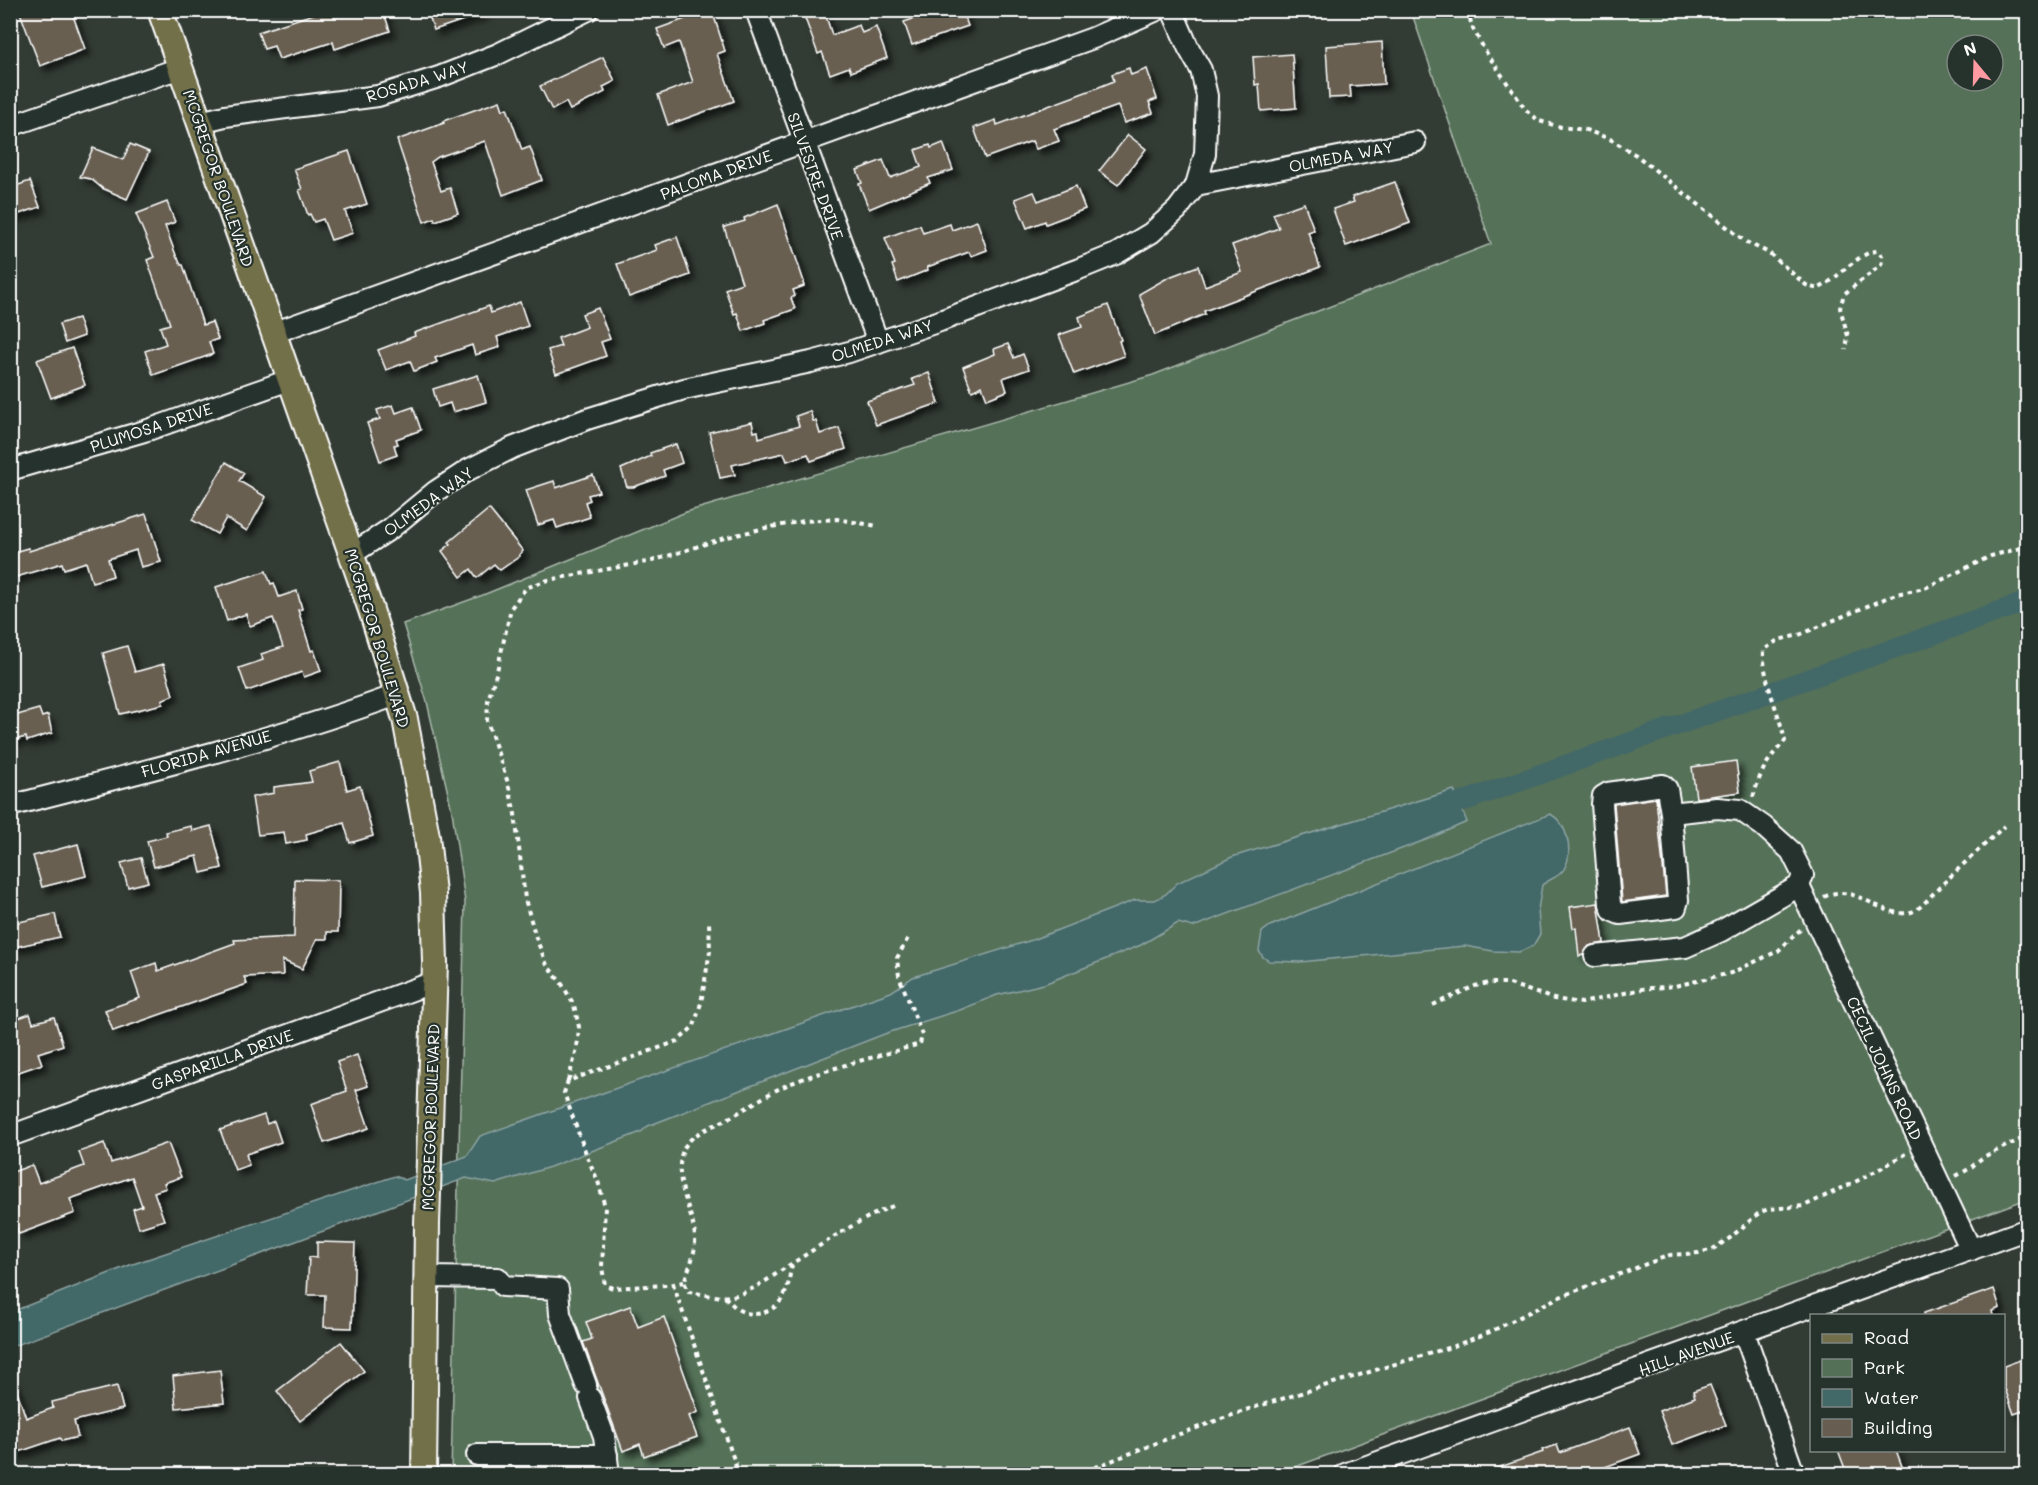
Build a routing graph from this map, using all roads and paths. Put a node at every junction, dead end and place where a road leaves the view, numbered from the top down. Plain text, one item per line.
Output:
1 (160, 10) edge
2 (588, 10) edge
3 (756, 10) edge
4 (1157, 10) edge
5 (1172, 10) edge
6 (1467, 10) edge
7 (180, 68) junction
8 (200, 122) junction
9 (10, 126) edge
10 (804, 142) junction
11 (1415, 142) dead end
12 (1196, 185) junction
13 (273, 333) junction
14 (878, 342) junction
15 (1846, 350) dead end
16 (289, 380) junction
17 (10, 470) edge
18 (877, 526) dead end
19 (2028, 546) edge
20 (352, 554) junction
21 (399, 694) junction
22 (10, 806) edge
23 (1671, 813) junction
24 (1748, 816) junction
25 (1799, 886) junction
26 (709, 921) dead end
27 (908, 938) dead end
28 (1595, 956) dead end
29 (434, 982) junction
30 (568, 1081) junction
31 (10, 1136) edge
32 (2028, 1136) edge
33 (1921, 1145) junction
34 (1937, 1177) junction
35 (893, 1206) dead end
36 (2028, 1229) edge
37 (1971, 1250) junction
38 (794, 1263) junction
39 (427, 1277) junction
40 (684, 1282) junction
41 (673, 1284) junction
42 (724, 1297) junction
43 (1744, 1332) junction
44 (477, 1455) dead end
45 (608, 1465) edge
46 (424, 1474) edge
47 (739, 1474) edge
48 (1078, 1474) edge
49 (1344, 1474) edge
50 (1794, 1474) edge

1 - 7 main road, MCGREGOR BOULEVARD
2 - 8 street, ROSADA WAY
3 - 10 street, SILVESTRE DRIVE
4 - 10 street, PALOMA DRIVE
5 - 12 street
6 - 15 path
7 - 8 main road, MCGREGOR BOULEVARD
7 - 9 street
8 - 13 main road, MCGREGOR BOULEVARD
10 - 13 street, PALOMA DRIVE
10 - 14 street, SILVESTRE DRIVE
11 - 12 street, OLMEDA WAY
12 - 14 street, OLMEDA WAY
13 - 16 main road, MCGREGOR BOULEVARD
14 - 20 street, OLMEDA WAY
16 - 17 street, PLUMOSA DRIVE
16 - 20 main road, MCGREGOR BOULEVARD
18 - 30 path
19 - 24 path
20 - 21 main road, MCGREGOR BOULEVARD
21 - 22 street, FLORIDA AVENUE
21 - 29 main road, MCGREGOR BOULEVARD
23 - 23 street
23 - 24 street, CECIL JOHNS ROAD
24 - 25 street, CECIL JOHNS ROAD
25 - 28 street
25 - 33 street, CECIL JOHNS ROAD
26 - 30 path
27 - 40 path
29 - 31 street, GASPARILLA DRIVE
29 - 39 main road, MCGREGOR BOULEVARD
30 - 41 path
32 - 34 path
33 - 34 street, CECIL JOHNS ROAD
33 - 48 path
34 - 37 street, CECIL JOHNS ROAD
35 - 38 path
36 - 37 street, HILL AVENUE
37 - 43 street, HILL AVENUE
38 - 42 path
38 - 42 path
39 - 45 street
39 - 46 main road, MCGREGOR BOULEVARD
40 - 41 path
40 - 42 path
41 - 47 path
43 - 49 street, HILL AVENUE
43 - 50 street
44 - 45 street

